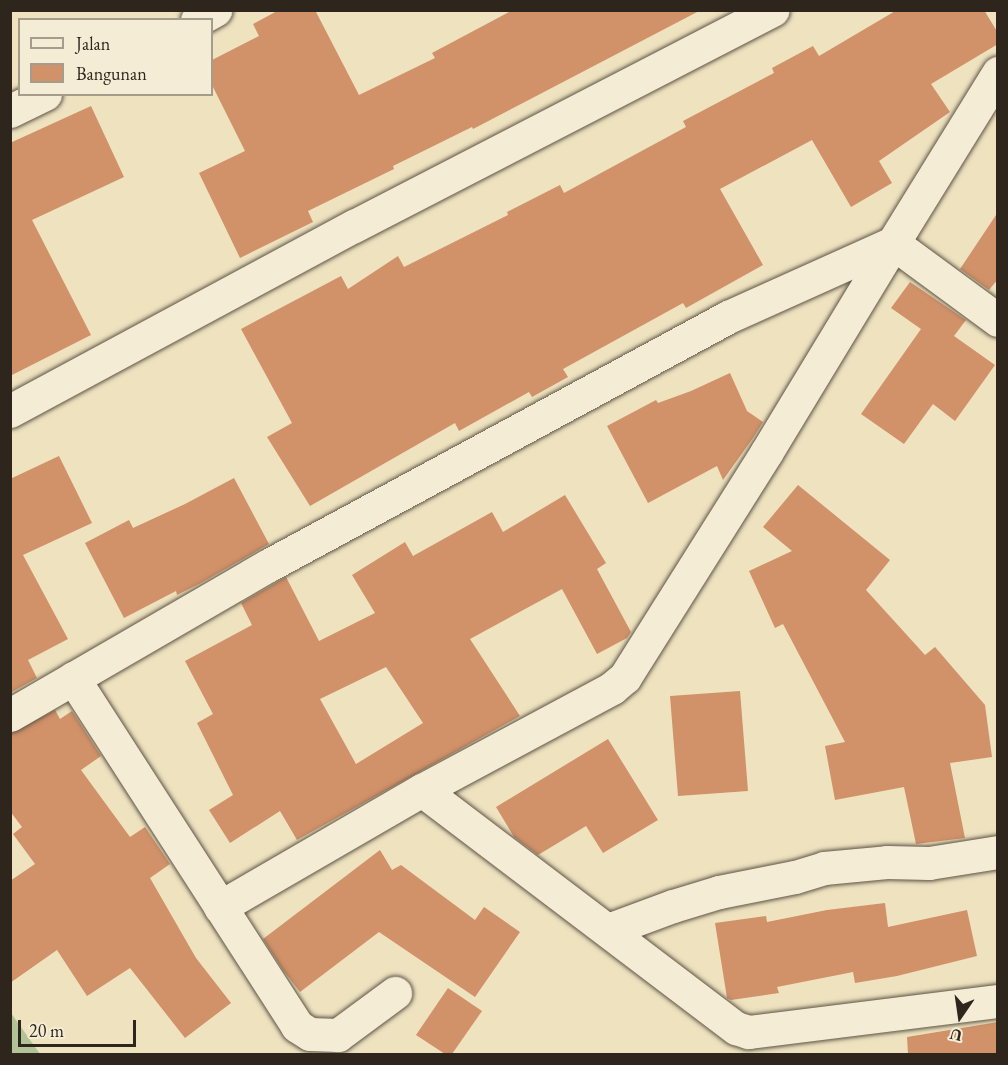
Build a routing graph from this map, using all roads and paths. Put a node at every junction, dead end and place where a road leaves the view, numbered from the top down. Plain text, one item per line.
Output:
1 (215, 10) edge
2 (773, 10) edge
3 (201, 18) edge
4 (998, 73) edge
5 (41, 96) edge
6 (10, 111) edge
7 (893, 243) junction
8 (998, 320) edge
9 (10, 411) edge
10 (73, 678) junction
11 (10, 715) edge
12 (422, 790) junction
13 (998, 852) edge
14 (220, 907) junction
15 (608, 930) junction
16 (395, 993) dead end
17 (998, 1001) edge

1 - 3 street
2 - 9 street
4 - 7 street
5 - 6 street
7 - 8 street
7 - 10 street
7 - 12 street
10 - 11 street
10 - 14 street
12 - 14 street
12 - 15 street
13 - 15 street
14 - 16 street
15 - 17 street

